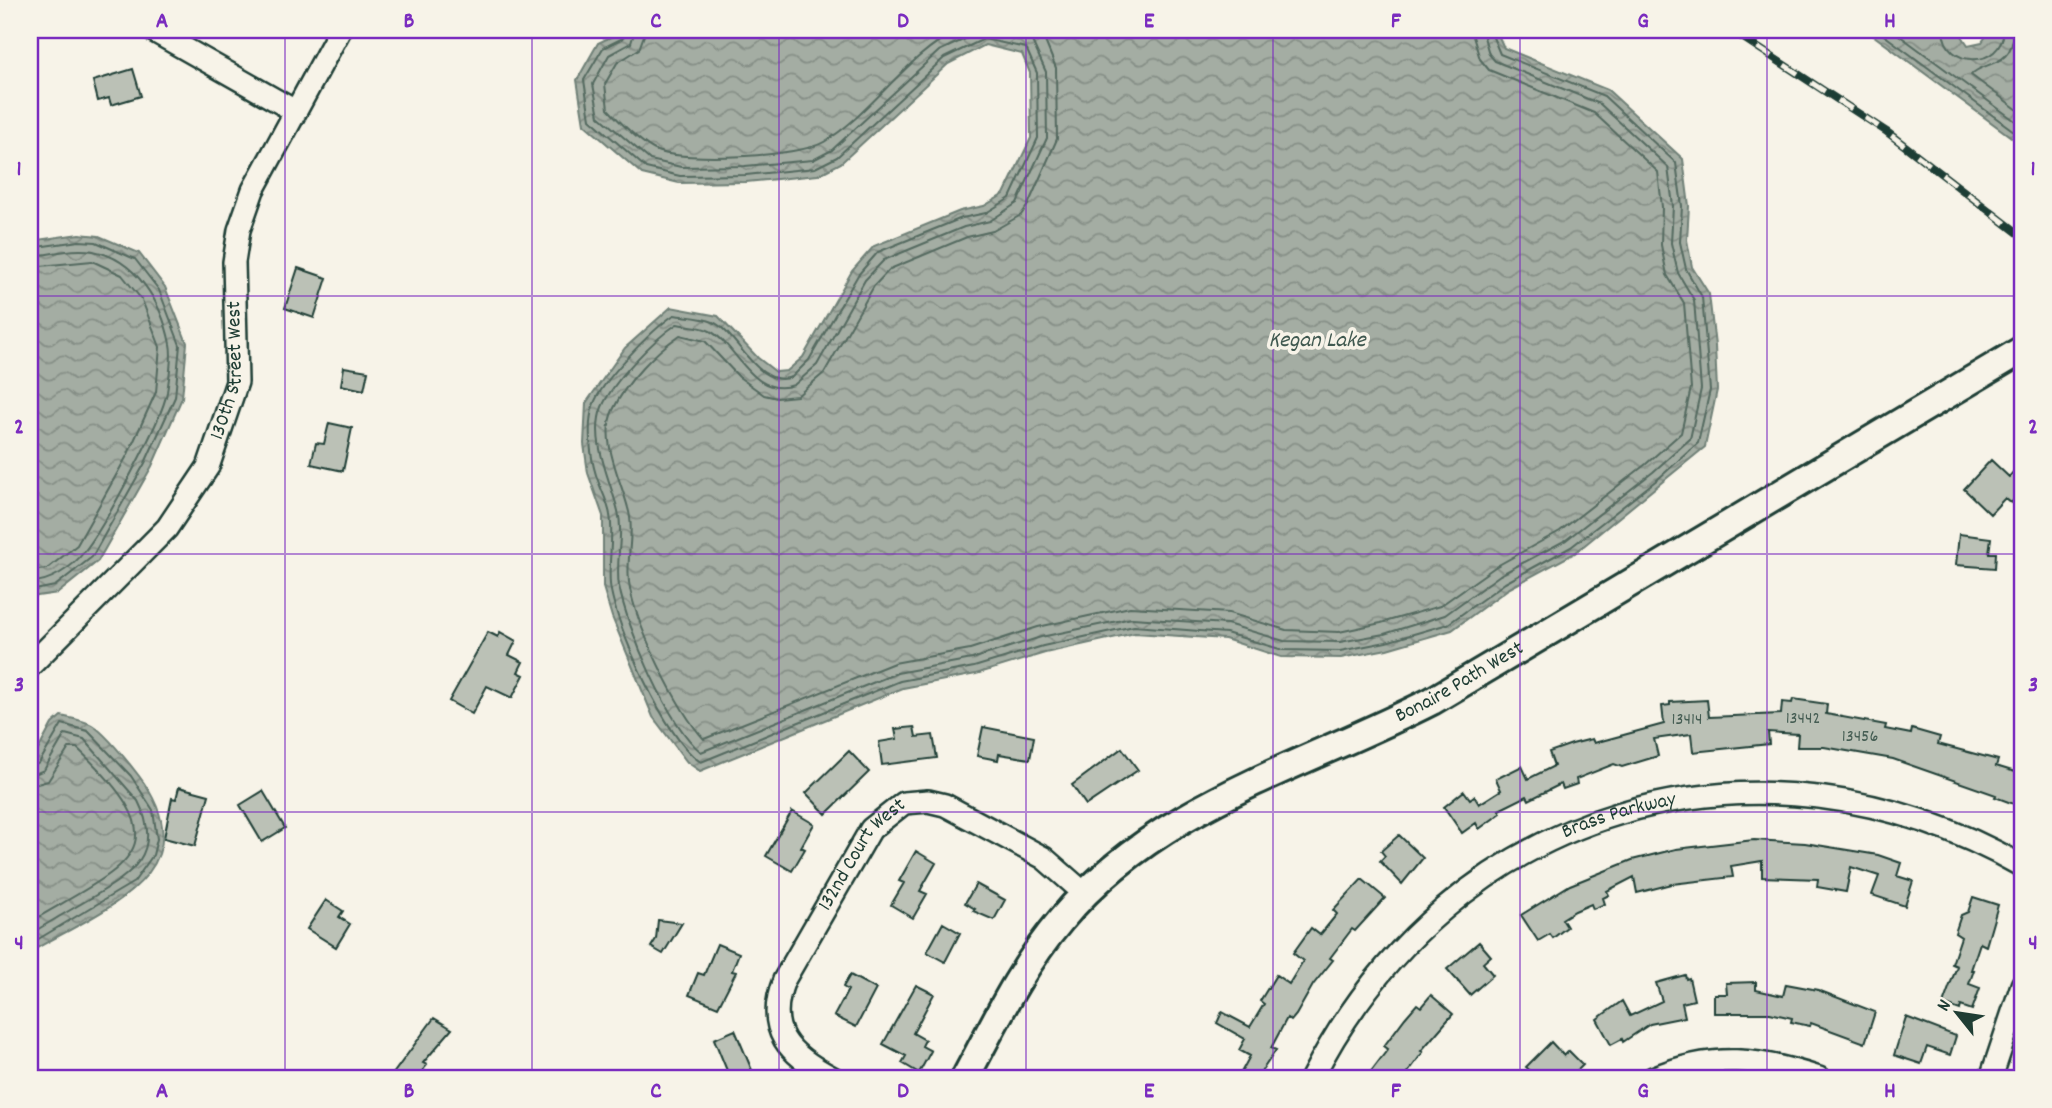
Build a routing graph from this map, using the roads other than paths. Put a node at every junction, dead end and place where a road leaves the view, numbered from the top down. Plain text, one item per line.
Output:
1 (152, 30) edge
2 (340, 30) edge
3 (295, 111) junction
4 (2022, 350) edge
5 (30, 666) edge
6 (2022, 866) edge
7 (1084, 893) junction
8 (2022, 985) edge
9 (1750, 1069) edge
10 (833, 1078) edge
11 (965, 1078) edge
12 (1312, 1078) edge
13 (1653, 1078) edge
14 (1819, 1078) edge
15 (1991, 1078) edge

1 - 3 street
2 - 3 street, 130th Street West
3 - 5 street, 130th Street West
4 - 7 street, Bonaire Path West
6 - 12 street, Brass Parkway
7 - 10 street, 132nd Court West
7 - 11 street, Bonaire Path West
8 - 15 street
9 - 13 street
9 - 14 street

